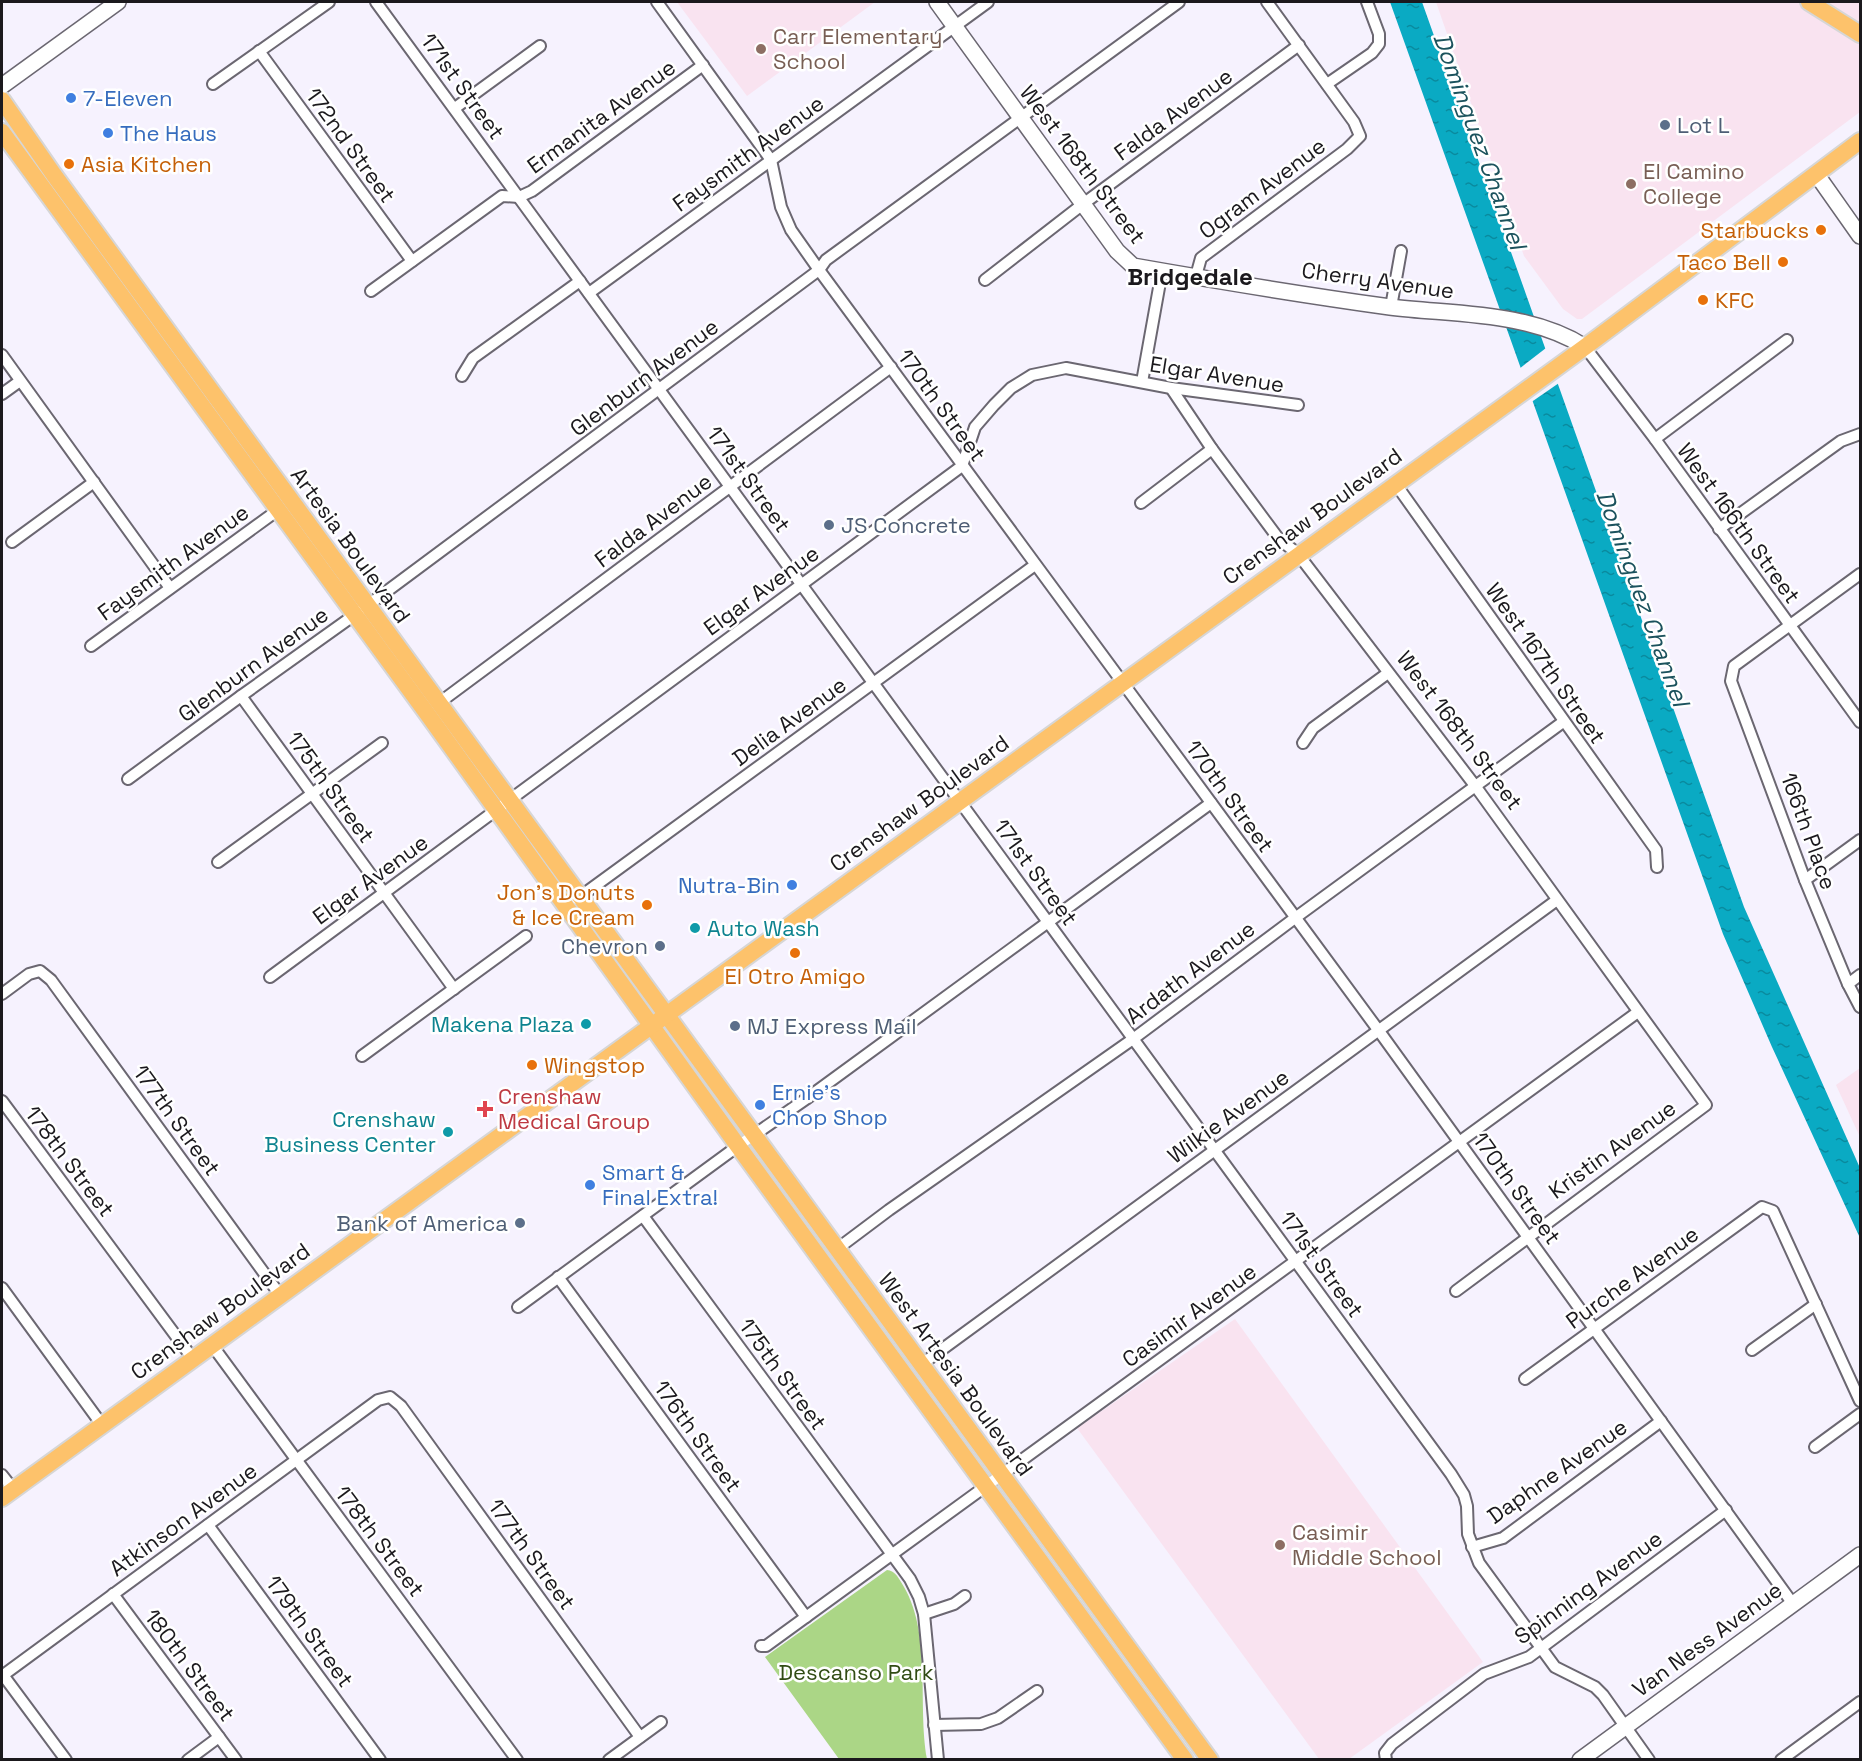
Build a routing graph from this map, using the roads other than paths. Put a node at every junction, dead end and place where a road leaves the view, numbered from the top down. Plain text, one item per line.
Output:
1 (118, 2) edge
2 (329, 2) edge
3 (376, 2) edge
4 (657, 2) edge
5 (936, 2) edge
6 (988, 2) edge
7 (1179, 2) edge
8 (1267, 2) edge
9 (1367, 2) edge
10 (1809, 2) edge
11 (954, 26) junction
12 (1860, 34) edge
13 (1299, 45) junction
14 (540, 46) dead end
15 (259, 51) junction
16 (703, 65) junction
17 (213, 84) dead end
18 (1327, 84) junction
19 (2, 86) edge
20 (2, 100) edge
21 (455, 108) junction
22 (1021, 119) junction
23 (2, 132) edge
24 (1860, 141) edge
25 (771, 160) junction
26 (1816, 175) junction
27 (519, 197) junction
28 (1083, 204) junction
29 (1860, 236) edge
30 (1401, 251) dead end
31 (412, 261) junction
32 (819, 270) junction
33 (1162, 271) junction
34 (1197, 276) junction
35 (580, 280) junction
36 (985, 280) dead end
37 (371, 291) dead end
38 (589, 293) junction
39 (1391, 307) junction
40 (1787, 340) dead end
41 (1585, 347) junction
42 (2, 355) edge
43 (891, 367) junction
44 (462, 376) dead end
45 (20, 381) junction
46 (1142, 382) junction
47 (1171, 388) junction
48 (660, 390) junction
49 (2, 394) edge
50 (1298, 405) dead end
51 (1860, 434) edge
52 (1655, 440) junction
53 (1212, 449) junction
54 (962, 466) junction
55 (93, 482) junction
56 (1395, 483) junction
57 (730, 487) junction
58 (1141, 503) dead end
59 (278, 510) junction
60 (1719, 530) junction
61 (12, 542) dead end
62 (1299, 554) junction
63 (1035, 565) junction
64 (1860, 574) edge
65 (802, 584) junction
66 (170, 588) junction
67 (361, 610) junction
68 (1789, 626) junction
69 (91, 646) dead end
70 (1388, 673) junction
71 (1123, 682) junction
72 (874, 683) junction
73 (241, 696) junction
74 (439, 704) junction
75 (1859, 716) edge
76 (1563, 722) junction
77 (382, 743) dead end
78 (1303, 743) dead end
79 (128, 780) dead end
80 (1476, 787) junction
81 (312, 794) junction
82 (510, 800) junction
83 (960, 801) junction
84 (1211, 803) junction
85 (495, 810) junction
86 (1860, 840) edge
87 (218, 862) dead end
88 (1657, 867) dead end
89 (1805, 880) junction
90 (384, 893) junction
91 (581, 897) junction
92 (1557, 900) junction
93 (566, 907) junction
94 (1295, 918) junction
95 (1048, 923) junction
96 (526, 936) dead end
97 (1860, 975) edge
98 (270, 977) dead end
99 (1848, 984) junction
100 (454, 989) junction
101 (2, 994) edge
102 (1860, 1007) edge
103 (1638, 1012) junction
104 (666, 1014) junction
105 (651, 1025) junction
106 (1379, 1031) junction
107 (1133, 1039) junction
108 (362, 1056) dead end
109 (2, 1101) edge
110 (1706, 1105) joint
111 (754, 1134) junction
112 (1459, 1142) junction
113 (738, 1146) junction
114 (1214, 1150) junction
115 (643, 1216) junction
116 (1527, 1236) junction
117 (837, 1249) junction
118 (1296, 1261) junction
119 (558, 1277) junction
120 (2, 1288) edge
121 (1456, 1291) dead end
122 (280, 1295) junction
123 (1816, 1304) junction
124 (518, 1306) dead end
125 (1594, 1328) junction
126 (212, 1345) junction
127 (1752, 1350) dead end
128 (193, 1359) junction
129 (922, 1364) junction
130 (1524, 1379) dead end
131 (390, 1397) joint
132 (1860, 1401) edge
133 (1860, 1414) edge
134 (1661, 1421) junction
135 (102, 1425) junction
136 (1815, 1447) dead end
137 (296, 1460) junction
138 (2, 1475) edge
139 (1002, 1476) junction
140 (987, 1487) junction
141 (7, 1494) edge
142 (1726, 1510) junction
143 (208, 1525) junction
144 (1472, 1547) junction
145 (893, 1555) junction
146 (1860, 1555) edge
147 (113, 1594) junction
148 (965, 1596) dead end
149 (1793, 1604) junction
150 (924, 1614) junction
151 (806, 1617) junction
152 (761, 1646) dead end
153 (1540, 1649) junction
154 (2, 1675) edge
155 (1037, 1691) dead end
156 (1860, 1702) edge
157 (661, 1722) dead end
158 (934, 1725) junction
159 (1626, 1726) junction
160 (219, 1737) junction
161 (640, 1737) junction
162 (1385, 1756) edge
163 (61, 1758) edge
164 (615, 1758) edge
165 (188, 1760) edge
166 (236, 1760) edge
167 (380, 1760) edge
168 (517, 1760) edge
169 (938, 1760) edge
170 (1185, 1760) edge
171 (1210, 1760) edge
172 (1580, 1760) edge
173 (1649, 1760) edge
174 (1780, 1760) edge

1 - 19 street
2 - 15 street
3 - 21 street, 171st Street
4 - 16 street, 170th Street
5 - 11 street, West 168th Street
6 - 11 street, Faysmith Avenue
7 - 22 street, Glenburn Avenue
8 - 13 street
9 - 18 street
10 - 12 main road
11 - 22 street, West 168th Street
11 - 25 street, Faysmith Avenue
13 - 18 street
13 - 28 street, Falda Avenue
14 - 21 street
15 - 17 street
15 - 31 street, 172nd Street
16 - 25 street, 170th Street
16 - 27 street, Ermanita Avenue
18 - 34 street, Ogram Avenue
20 - 67 main road, Artesia Boulevard
21 - 27 street, 171st Street
22 - 28 street, West 168th Street
22 - 32 street, Glenburn Avenue
23 - 59 main road, Artesia Boulevard
24 - 26 main road, Crenshaw Boulevard
25 - 32 street, 170th Street
25 - 38 street, Faysmith Avenue
26 - 29 street
26 - 41 main road, Crenshaw Boulevard
27 - 31 street, Ermanita Avenue
27 - 35 street, 171st Street
28 - 33 street, West 168th Street
28 - 36 street, Falda Avenue
30 - 39 street
31 - 37 street, Ermanita Avenue
32 - 43 street, 170th Street
32 - 48 street, Glenburn Avenue
33 - 34 street, Cherry Avenue
33 - 46 street
34 - 39 street, Cherry Avenue
35 - 38 street, 171st Street
35 - 44 street
38 - 48 street, 171st Street
39 - 41 street, Cherry Avenue
40 - 52 street
41 - 52 street, West 166th Street
41 - 56 main road, Crenshaw Boulevard
42 - 45 street
43 - 54 street, 170th Street
43 - 57 street, Falda Avenue
45 - 49 street
45 - 55 street
46 - 47 street, Elgar Avenue
46 - 54 street, Elgar Avenue
47 - 50 street, Elgar Avenue
47 - 53 street, West 168th Street
48 - 57 street, 171st Street
48 - 67 street, Glenburn Avenue
51 - 60 street
52 - 60 street, West 166th Street
53 - 58 street
53 - 62 street, West 168th Street
54 - 63 street, 170th Street
54 - 65 street, Elgar Avenue
55 - 61 street
55 - 66 street
56 - 62 main road, Crenshaw Boulevard
56 - 76 street, West 167th Street
57 - 65 street, 171st Street
57 - 74 street, Falda Avenue
59 - 66 street, Faysmith Avenue
59 - 67 main road, Artesia Boulevard
60 - 68 street, West 166th Street
62 - 70 street, West 168th Street
62 - 71 main road, Crenshaw Boulevard
63 - 71 street, 170th Street
63 - 72 street, Delia Avenue
64 - 68 street
65 - 72 street, 171st Street
65 - 82 street, Elgar Avenue
66 - 69 street, Faysmith Avenue
67 - 73 street, Glenburn Avenue
67 - 74 main road, Artesia Boulevard
67 - 85 main road, Artesia Boulevard
68 - 75 street, West 166th Street
68 - 89 street, 166th Place
70 - 78 street
70 - 80 street, West 168th Street
71 - 83 main road, Crenshaw Boulevard
71 - 84 street, 170th Street
72 - 83 street, 171st Street
72 - 91 street, Delia Avenue
73 - 79 street, Glenburn Avenue
73 - 81 street, 175th Street
74 - 82 main road, Artesia Boulevard
76 - 80 street, Ardath Avenue
76 - 88 street, West 167th Street
77 - 81 street
80 - 92 street, West 168th Street
80 - 94 street, Ardath Avenue
81 - 87 street
81 - 90 street, 175th Street
82 - 85 street, Elgar Avenue
82 - 91 main road, Artesia Boulevard
83 - 95 street, 171st Street
83 - 104 main road, Crenshaw Boulevard
84 - 94 street, 170th Street
84 - 95 street
85 - 90 street, Elgar Avenue
85 - 93 main road, Artesia Boulevard
86 - 89 street
89 - 99 street, 166th Place
90 - 98 street, Elgar Avenue
90 - 100 street, 175th Street
91 - 93 street, Delia Avenue
91 - 104 main road, Artesia Boulevard
92 - 103 street, West 168th Street
92 - 106 street, Wilkie Avenue
93 - 105 main road, Artesia Boulevard
94 - 106 street, 170th Street
94 - 107 street, Ardath Avenue
95 - 107 street, 171st Street
95 - 111 street
96 - 100 street
97 - 99 street
99 - 102 street, 166th Place
100 - 108 street
101 - 122 street, 177th Street
103 - 110 street, West 168th Street
103 - 112 street, Casimir Avenue
104 - 105 main road, Crenshaw Boulevard
104 - 111 main road, West Artesia Boulevard
105 - 113 main road, West Artesia Boulevard
105 - 122 main road, Crenshaw Boulevard
106 - 112 street, 170th Street
106 - 114 street, Wilkie Avenue
107 - 114 street, 171st Street
107 - 117 street, Ardath Avenue
109 - 128 street, 178th Street
110 - 116 street, Kristin Avenue
111 - 113 street
111 - 117 main road, West Artesia Boulevard
112 - 116 street, 170th Street
112 - 118 street, Casimir Avenue
113 - 115 street
113 - 140 main road, West Artesia Boulevard
114 - 118 street, 171st Street
114 - 129 street, Wilkie Avenue
115 - 119 street
115 - 145 street, 175th Street
116 - 121 street, Kristin Avenue
116 - 125 street, 170th Street
117 - 129 main road, West Artesia Boulevard
118 - 139 street, Casimir Avenue
118 - 144 street, 171st Street
119 - 124 street
119 - 151 street, 176th Street
120 - 135 street
122 - 126 main road, Crenshaw Boulevard
123 - 125 street, Purche Avenue
123 - 127 street
123 - 132 street
125 - 130 street, Purche Avenue
125 - 134 street, 170th Street
126 - 128 main road, Crenshaw Boulevard
126 - 137 street, 178th Street
128 - 135 main road, Crenshaw Boulevard
129 - 139 main road, West Artesia Boulevard
131 - 137 street, Atkinson Avenue
131 - 161 street, 177th Street
133 - 136 street
134 - 142 street, 170th Street
134 - 144 street, Daphne Avenue
135 - 141 main road, Crenshaw Boulevard
137 - 143 street, Atkinson Avenue
137 - 168 street, 178th Street
138 - 141 street
139 - 140 street, Casimir Avenue
139 - 171 main road, West Artesia Boulevard
140 - 145 street, Casimir Avenue
140 - 170 main road, West Artesia Boulevard
142 - 149 street, 170th Street
142 - 153 street, Spinning Avenue
143 - 147 street, Atkinson Avenue
143 - 167 street, 179th Street
144 - 153 street, 171st Street
145 - 150 street, 175th Street
145 - 151 street, Casimir Avenue
146 - 149 street, Van Ness Avenue
147 - 154 street, Atkinson Avenue
147 - 160 street, 180th Street
148 - 150 street
149 - 159 street, Van Ness Avenue
150 - 158 street, 175th Street
151 - 152 street, Casimir Avenue
153 - 159 street, 171st Street
153 - 162 street, Spinning Avenue
154 - 163 street
155 - 158 street
156 - 174 street
157 - 161 street
158 - 169 street, 175th Street
159 - 172 street, Van Ness Avenue
159 - 173 street, 171st Street
160 - 165 street
160 - 166 street, 180th Street
161 - 164 street

